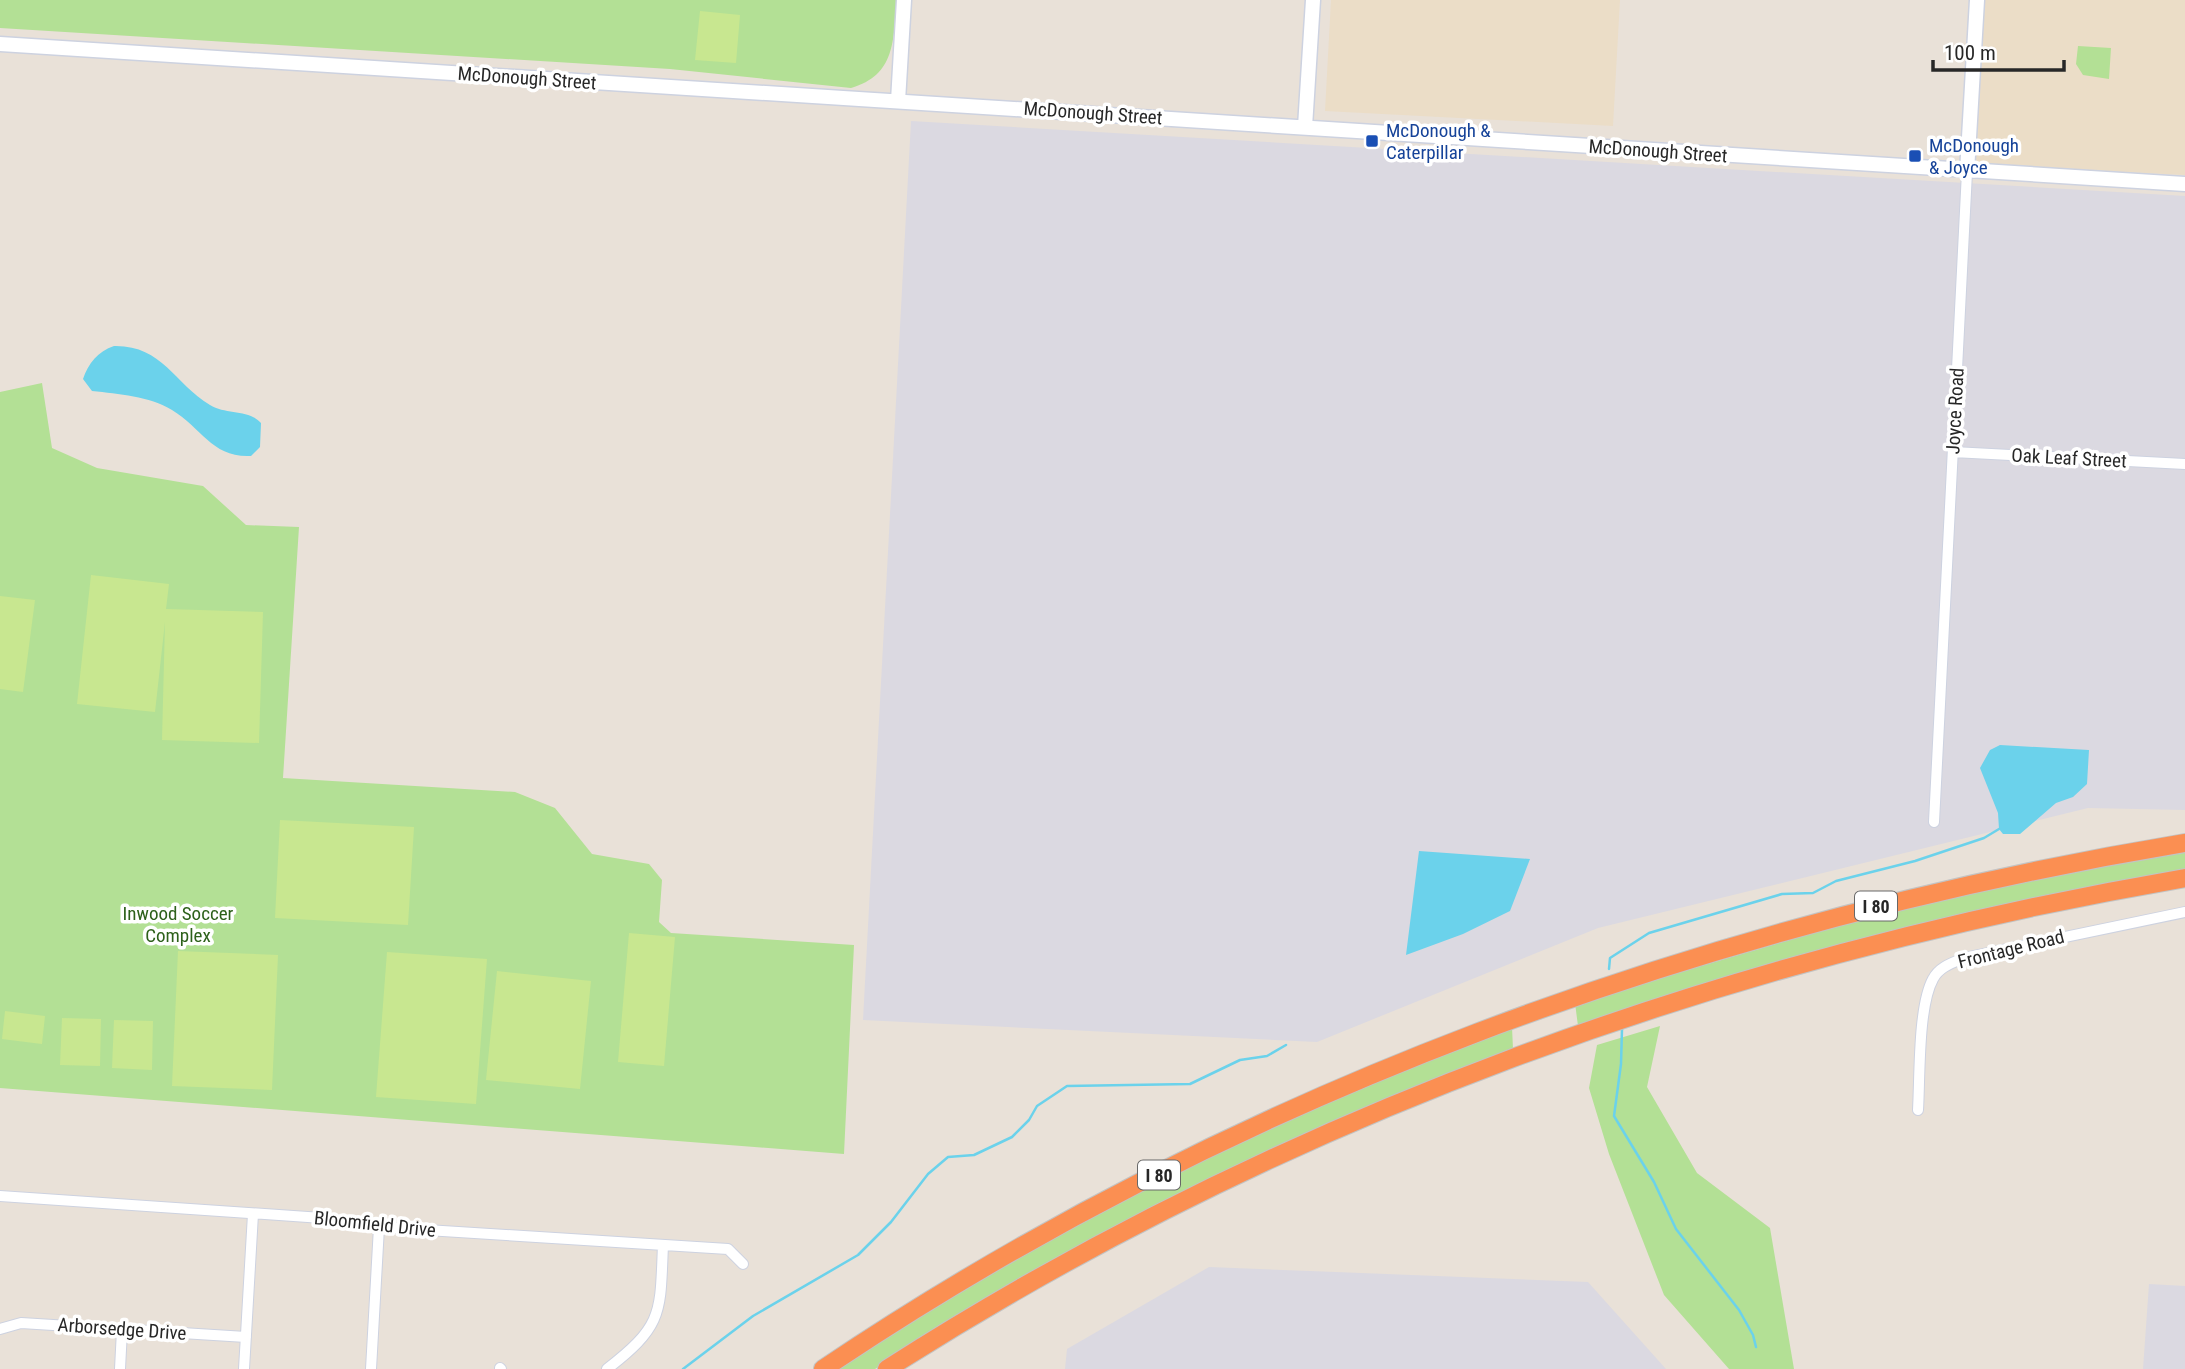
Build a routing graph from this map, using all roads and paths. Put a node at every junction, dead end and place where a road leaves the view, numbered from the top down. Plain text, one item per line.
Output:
1 (904, 0) edge
2 (1313, 0) edge
3 (1977, 0) edge
4 (0, 44) edge
5 (898, 101) junction
6 (1305, 127) junction
7 (1968, 172) junction
8 (2185, 184) edge
9 (1953, 452) junction
10 (2185, 464) edge
11 (1934, 822) dead end
12 (2185, 843) edge
13 (2185, 878) edge
14 (2185, 912) edge
15 (1918, 1110) dead end
16 (0, 1196) edge
17 (253, 1214) junction
18 (379, 1227) junction
19 (663, 1245) junction
20 (743, 1264) dead end
21 (0, 1329) edge
22 (122, 1330) junction
23 (246, 1337) junction
24 (120, 1369) edge
25 (244, 1369) edge
26 (371, 1369) edge
27 (607, 1369) edge
28 (823, 1369) edge
29 (887, 1369) edge

1 - 5 street
2 - 6 street
3 - 7 street, Joyce Road
4 - 5 street, McDonough Street
5 - 6 street, McDonough Street
6 - 7 street, McDonough Street
7 - 8 street, McDonough Street
7 - 9 street, Joyce Road
9 - 10 street, Oak Leaf Street
9 - 11 street, Joyce Road
12 - 28 highway, I 80
13 - 29 highway, I 80
14 - 15 street, Frontage Road
16 - 17 street, Bloomfield Drive
17 - 18 street, Bloomfield Drive
17 - 23 street
18 - 19 street, Bloomfield Drive
18 - 26 street
19 - 20 street, Bloomfield Drive
19 - 27 street
21 - 22 street, Arborsedge Drive
22 - 23 street, Arborsedge Drive
22 - 24 street
23 - 25 street

